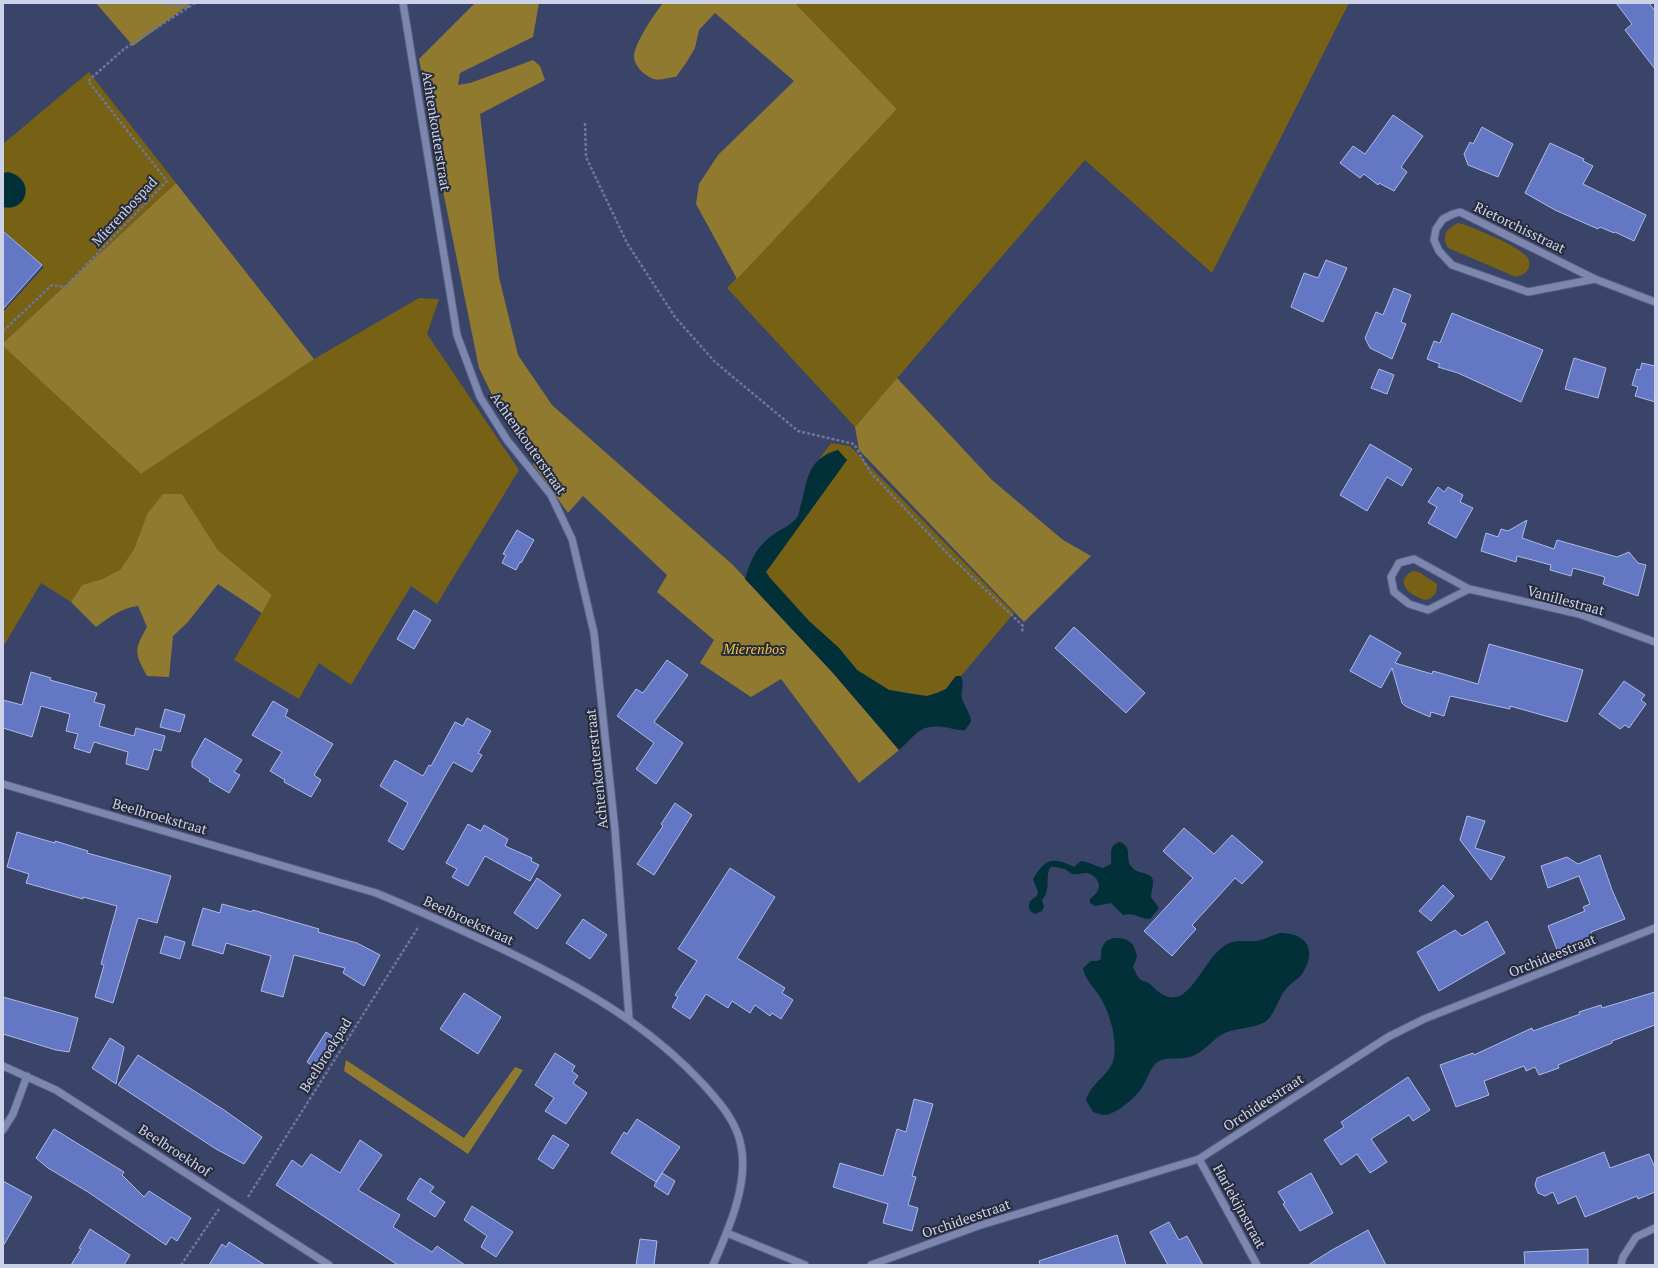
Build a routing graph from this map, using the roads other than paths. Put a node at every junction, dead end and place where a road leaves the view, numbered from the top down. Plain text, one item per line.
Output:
1 (403, 3) edge
2 (1595, 279) junction
3 (1655, 302) edge
4 (1469, 589) junction
5 (1655, 642) edge
6 (3, 784) edge
7 (1655, 928) edge
8 (629, 1018) junction
9 (3, 1066) edge
10 (27, 1076) junction
11 (3, 1130) edge
12 (1199, 1159) junction
13 (1655, 1228) edge
14 (726, 1233) junction
15 (329, 1265) edge
16 (713, 1265) edge
17 (805, 1265) edge
18 (871, 1265) edge
19 (1258, 1265) edge
20 (1621, 1265) edge

1 - 8 street, Achtenkouterstraat
2 - 2 street, Rietorchisstraat
2 - 3 street, Rietorchisstraat
4 - 4 street, Vanillestraat
4 - 5 street, Vanillestraat
6 - 8 street, Beelbroekstraat
7 - 12 street, Orchideestraat
8 - 14 street, Beelbroekstraat
9 - 10 street, Beelbroekhof
10 - 11 street
10 - 15 street, Beelbroekhof
12 - 18 street, Orchideestraat
12 - 19 street, Harlekijnstraat
13 - 20 street
14 - 16 street, Beelbroekstraat
14 - 17 street

